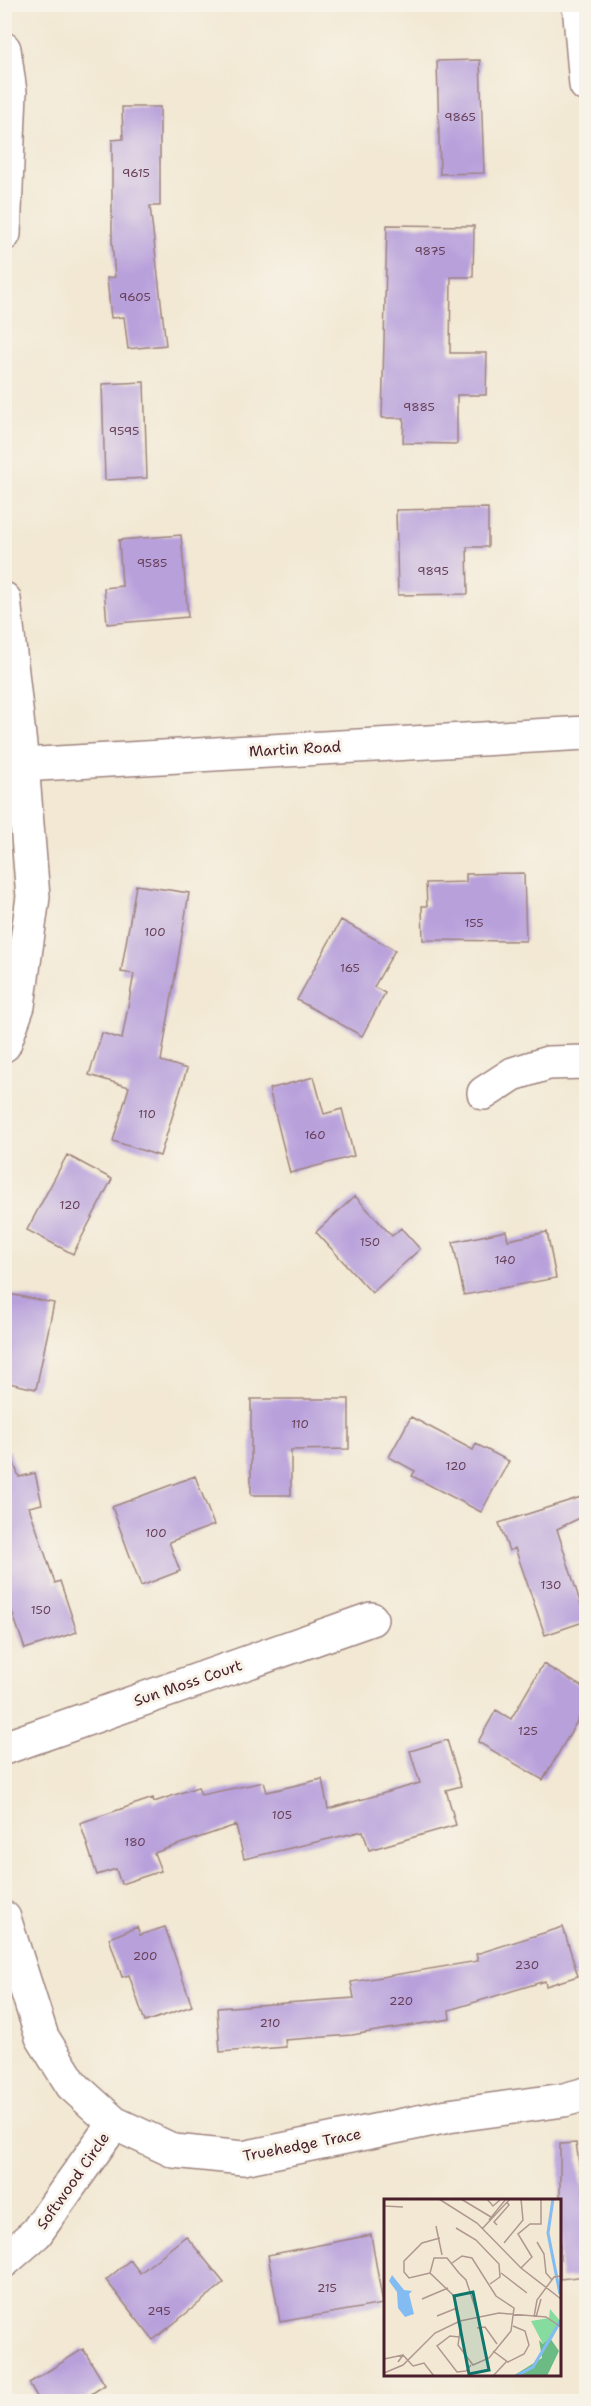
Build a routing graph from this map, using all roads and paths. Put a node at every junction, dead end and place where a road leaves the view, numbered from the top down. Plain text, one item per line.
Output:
1 (579, 4) edge
2 (4, 49) edge
3 (586, 85) edge
4 (4, 234) edge
5 (4, 599) edge
6 (586, 733) edge
7 (13, 765) edge
8 (4, 1045) edge
9 (586, 1062) edge
10 (484, 1093) dead end
11 (371, 1619) dead end
12 (4, 1748) edge
13 (4, 1918) edge
14 (586, 2094) edge
15 (114, 2123) junction
16 (4, 2261) edge

1 - 3 street
2 - 4 street
5 - 7 street
6 - 7 street, Martin Road
7 - 8 street
9 - 10 street
11 - 12 street, Sun Moss Court
13 - 15 street, Truehedge Trace
14 - 15 street, Truehedge Trace
15 - 16 street, Softwood Circle

